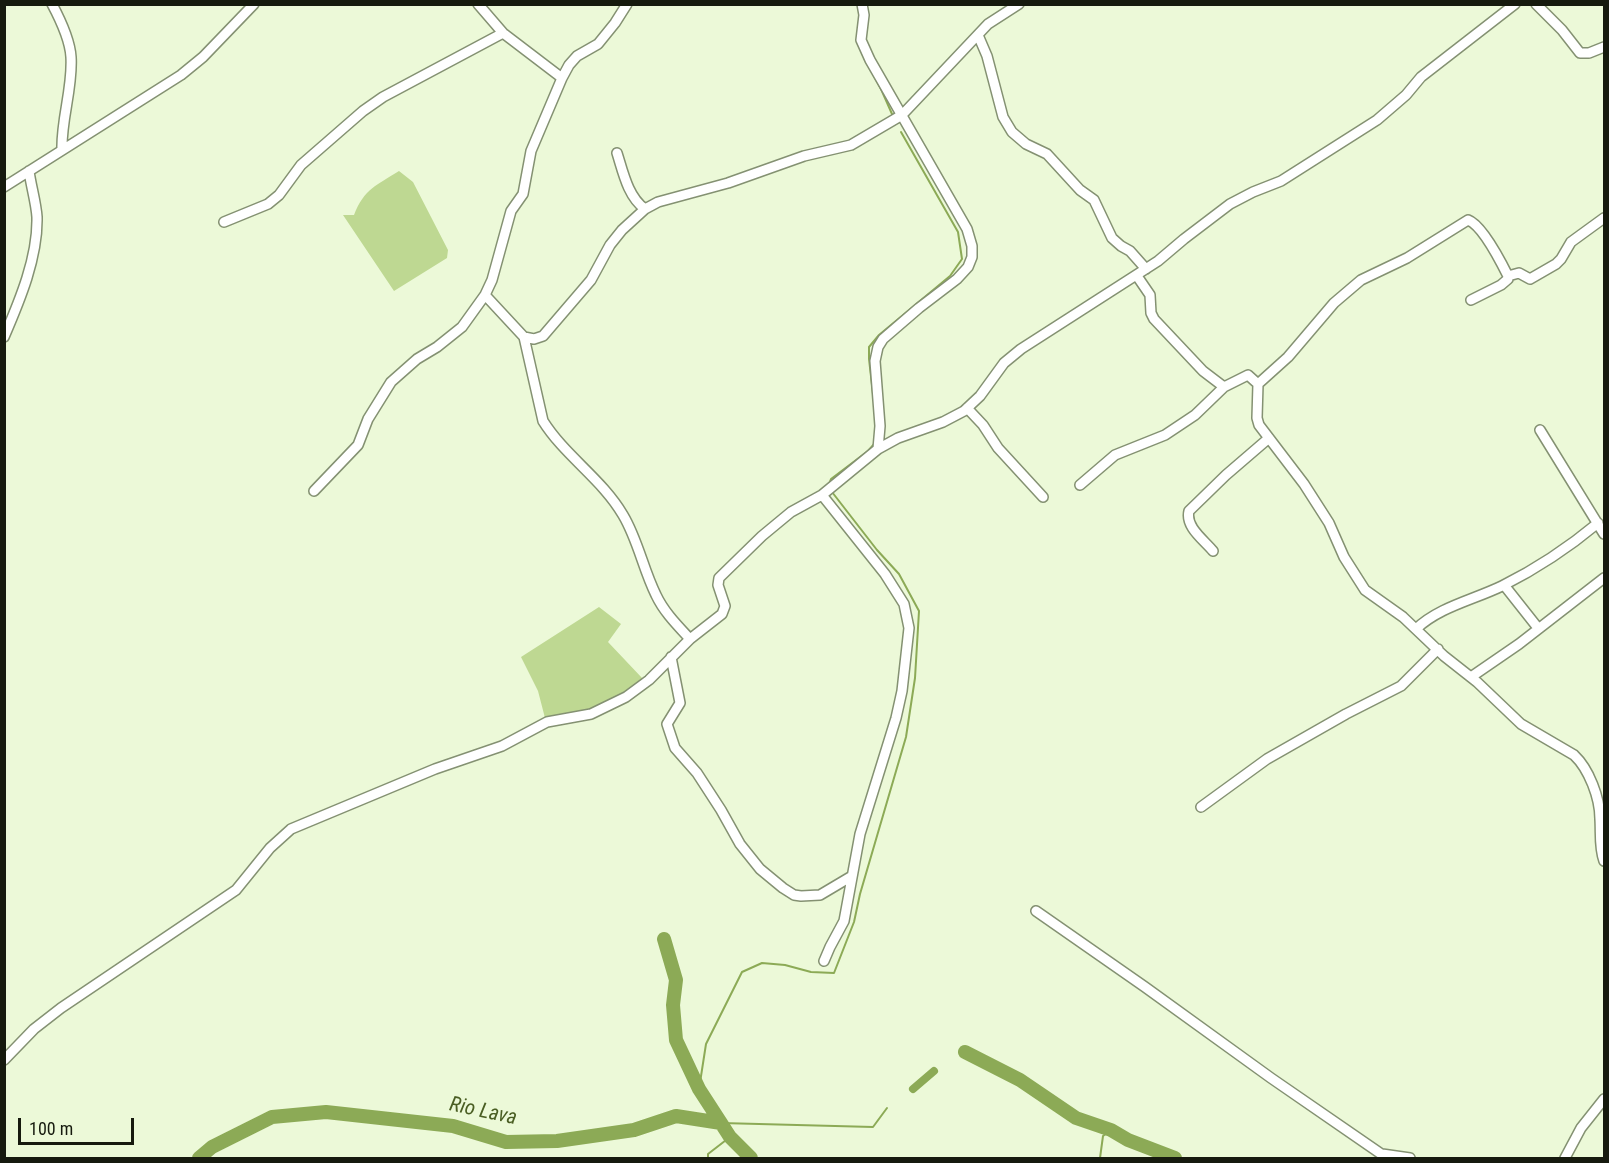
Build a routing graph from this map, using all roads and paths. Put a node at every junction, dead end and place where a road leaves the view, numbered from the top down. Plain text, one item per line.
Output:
1 (52, 4) edge
2 (478, 4) edge
3 (627, 4) edge
4 (862, 4) edge
5 (1019, 4) edge
6 (1515, 4) edge
7 (1536, 4) edge
8 (252, 5) edge
9 (503, 33) junction
10 (978, 35) junction
11 (1605, 47) edge
12 (562, 78) junction
13 (902, 115) junction
14 (62, 150) junction
15 (617, 153) dead end
16 (29, 171) junction
17 (4, 187) edge
18 (645, 209) junction
19 (1605, 218) edge
20 (224, 222) dead end
21 (1146, 269) junction
22 (1137, 276) junction
23 (1508, 276) junction
24 (485, 295) junction
25 (1471, 300) dead end
26 (4, 337) edge
27 (524, 337) junction
28 (1258, 384) junction
29 (1224, 387) junction
30 (967, 408) junction
31 (1540, 430) dead end
32 (1269, 438) junction
33 (878, 449) junction
34 (1080, 485) dead end
35 (314, 491) dead end
36 (822, 495) junction
37 (1043, 497) dead end
38 (1598, 523) junction
39 (1605, 534) edge
40 (1214, 551) dead end
41 (1604, 578) edge
42 (1504, 585) junction
43 (1538, 628) junction
44 (1416, 629) junction
45 (690, 639) junction
46 (1437, 649) junction
47 (670, 657) junction
48 (1471, 677) junction
49 (1201, 807) dead end
50 (1603, 846) edge
51 (1605, 861) edge
52 (852, 876) junction
53 (1036, 911) dead end
54 (824, 961) dead end
55 (4, 1060) edge
56 (1605, 1099) edge
57 (1383, 1156) edge
58 (1410, 1158) edge
59 (1565, 1158) edge

1 - 14 street
2 - 9 street
3 - 12 street
4 - 13 street
5 - 10 street
6 - 21 street
7 - 11 street
8 - 14 street
9 - 12 street
9 - 20 street
10 - 13 street
10 - 21 street
12 - 24 street
13 - 18 street
13 - 33 street
14 - 16 street
15 - 18 street
16 - 17 street
16 - 26 street
18 - 27 street
19 - 23 street
21 - 22 street
22 - 29 street
22 - 30 street
23 - 25 street
23 - 28 street
24 - 27 street
24 - 35 street
27 - 45 street
28 - 29 street
28 - 32 street
29 - 34 street
30 - 33 street
30 - 37 street
31 - 38 street
32 - 40 street
32 - 44 street
33 - 36 street
36 - 45 street
36 - 52 street
38 - 39 street
38 - 42 street
41 - 43 street
42 - 43 street
42 - 44 street
43 - 48 street
44 - 46 street
45 - 47 street
46 - 48 street
46 - 49 street
47 - 52 street
47 - 55 street
48 - 50 street
50 - 51 street
52 - 54 street
53 - 57 street
56 - 59 street
57 - 58 street

